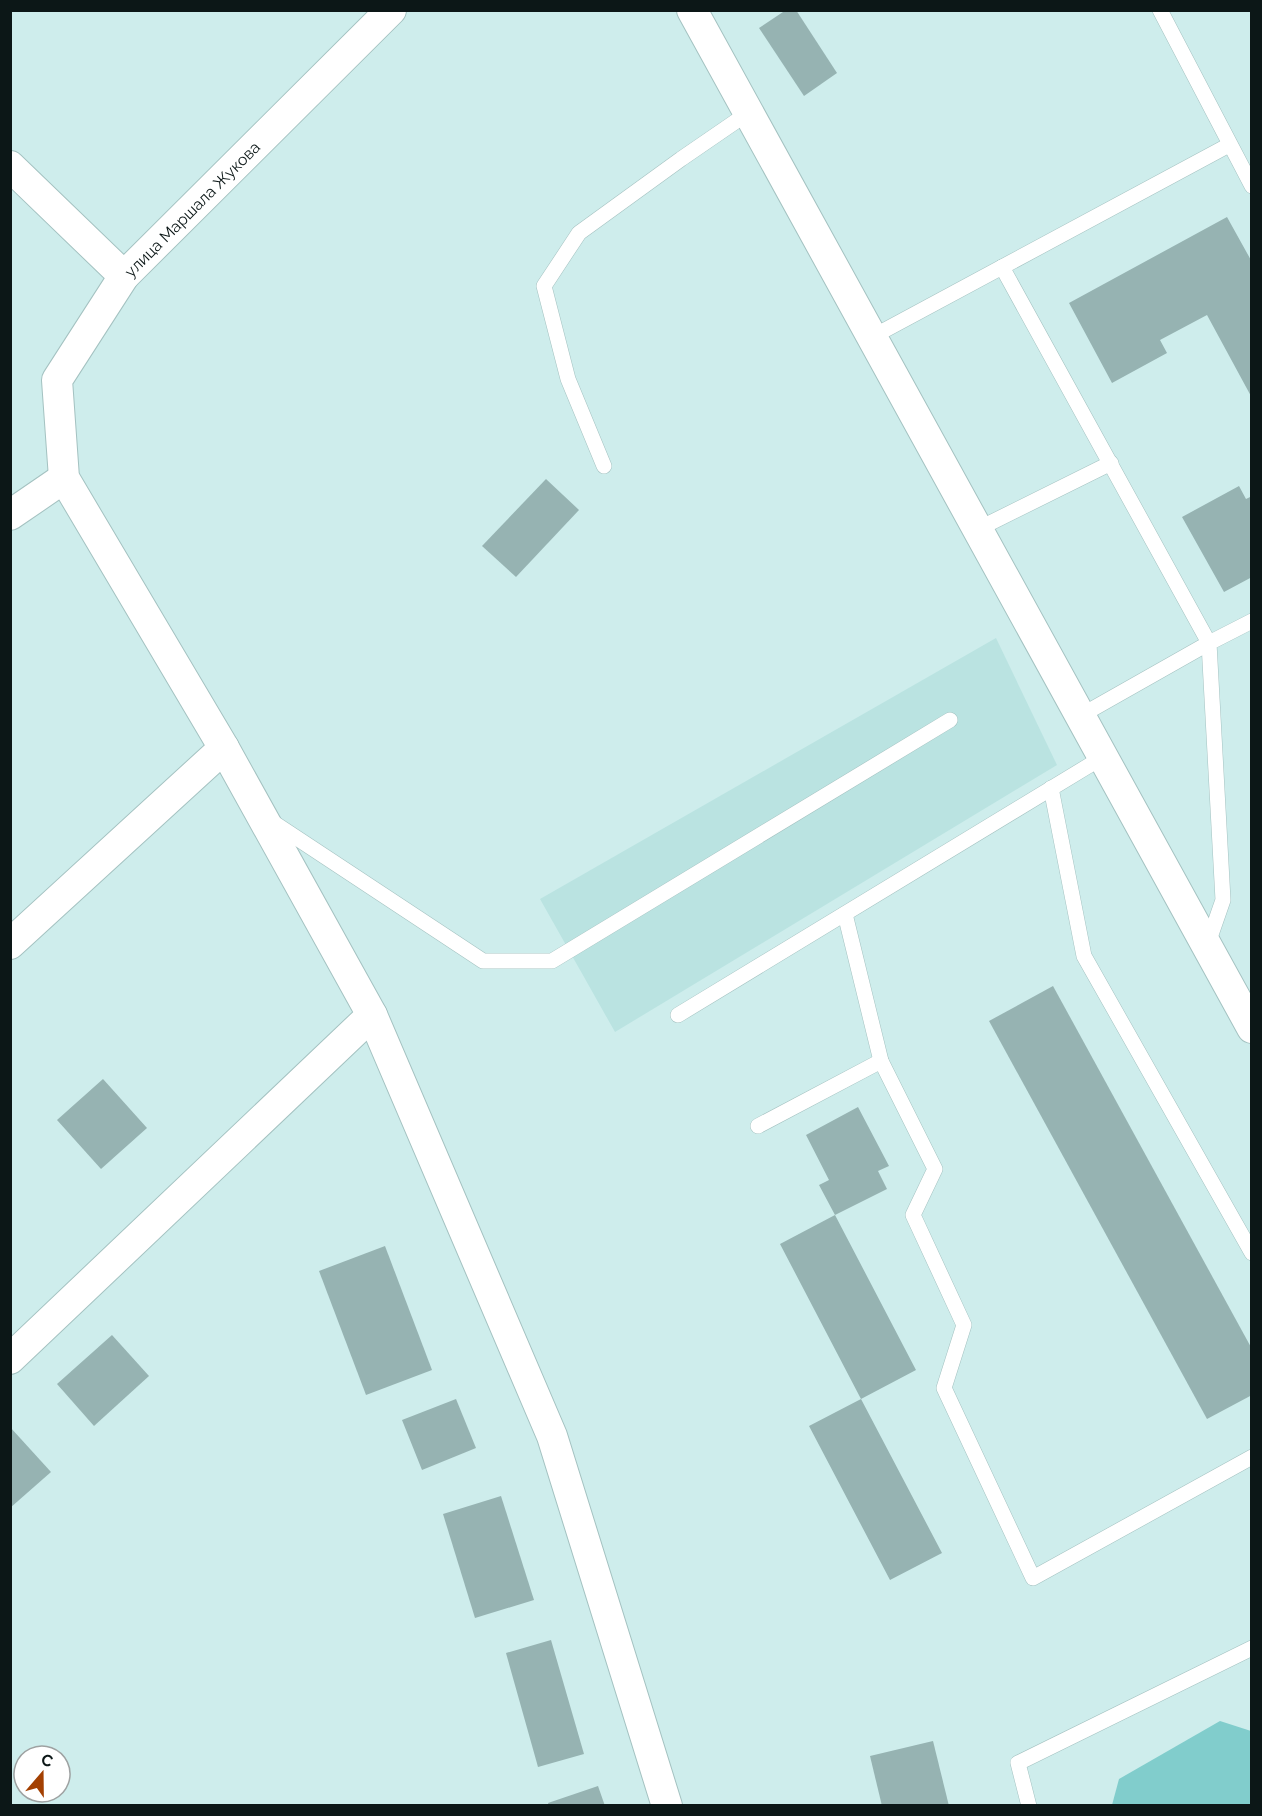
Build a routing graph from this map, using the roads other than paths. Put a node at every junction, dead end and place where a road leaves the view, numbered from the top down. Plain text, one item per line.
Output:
1 (391, 10) edge
2 (692, 10) edge
3 (1160, 10) edge
4 (748, 113) junction
5 (1229, 145) junction
6 (10, 166) edge
7 (1251, 186) edge
8 (1002, 267) junction
9 (124, 276) junction
10 (872, 336) junction
11 (1111, 463) junction
12 (604, 466) dead end
13 (64, 478) junction
14 (10, 515) edge
15 (978, 529) junction
16 (1251, 621) edge
17 (1209, 643) junction
18 (1080, 716) junction
19 (950, 720) dead end
20 (224, 748) junction
21 (1102, 757) junction
22 (1051, 788) junction
23 (261, 815) junction
24 (845, 914) junction
25 (10, 944) edge
26 (1207, 947) junction
27 (372, 1015) junction
28 (678, 1015) dead end
29 (1251, 1028) edge
30 (881, 1061) junction
31 (758, 1125) dead end
32 (1251, 1253) edge
33 (10, 1359) edge
34 (1251, 1457) edge
35 (1251, 1648) edge
36 (667, 1806) edge
37 (1029, 1806) edge

1 - 9 street, улица Маршала Жукова
2 - 4 street
3 - 5 lane
4 - 10 street
4 - 12 lane
5 - 7 lane
5 - 8 lane
6 - 9 street
8 - 10 lane
8 - 11 lane
9 - 13 street, улица Маршала Жукова
10 - 15 street
11 - 15 lane
11 - 17 lane
13 - 14 street
13 - 20 street
15 - 18 street
16 - 17 lane
17 - 18 lane
17 - 26 lane
18 - 21 street
19 - 23 lane
20 - 23 street
20 - 25 street
21 - 22 lane
21 - 26 street
22 - 24 lane
22 - 32 lane
23 - 27 street
24 - 28 lane
24 - 30 lane
26 - 29 street
27 - 33 street
27 - 36 street
30 - 31 lane
30 - 34 lane
35 - 37 lane

